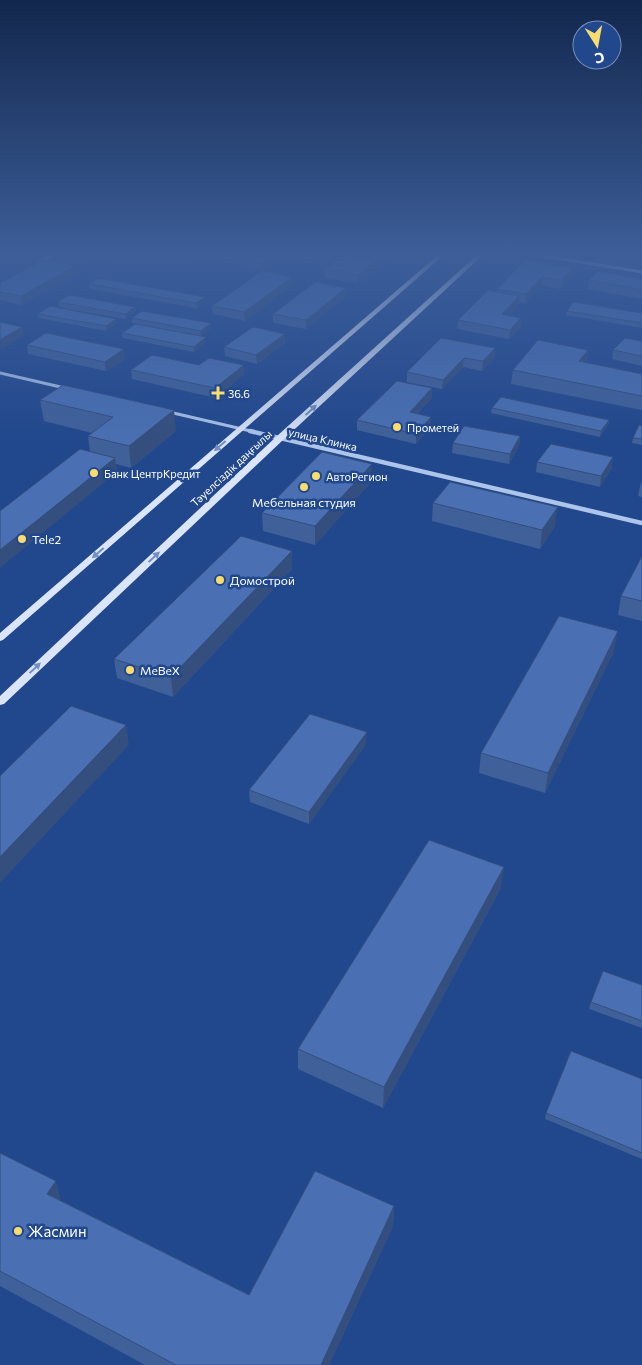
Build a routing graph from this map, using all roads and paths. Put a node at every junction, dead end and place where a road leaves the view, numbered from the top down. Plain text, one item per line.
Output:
1 (369, 318) edge
2 (411, 318) edge
3 (0, 373) edge
4 (73, 390) edge
5 (160, 410) edge
6 (241, 429) junction
7 (280, 438) junction
8 (642, 523) edge
9 (0, 638) edge
10 (0, 702) edge

1 - 6 street, Тәуелсіздік даңғылы
7 -> 2 street, Тәуелсіздік даңғылы
3 - 4 street
5 - 6 street, улица Клинка
6 - 7 street, улица Клинка
6 -> 9 street, Тәуелсіздік даңғылы
7 - 8 street, улица Клинка
10 -> 7 street, Тәуелсіздік даңғылы

